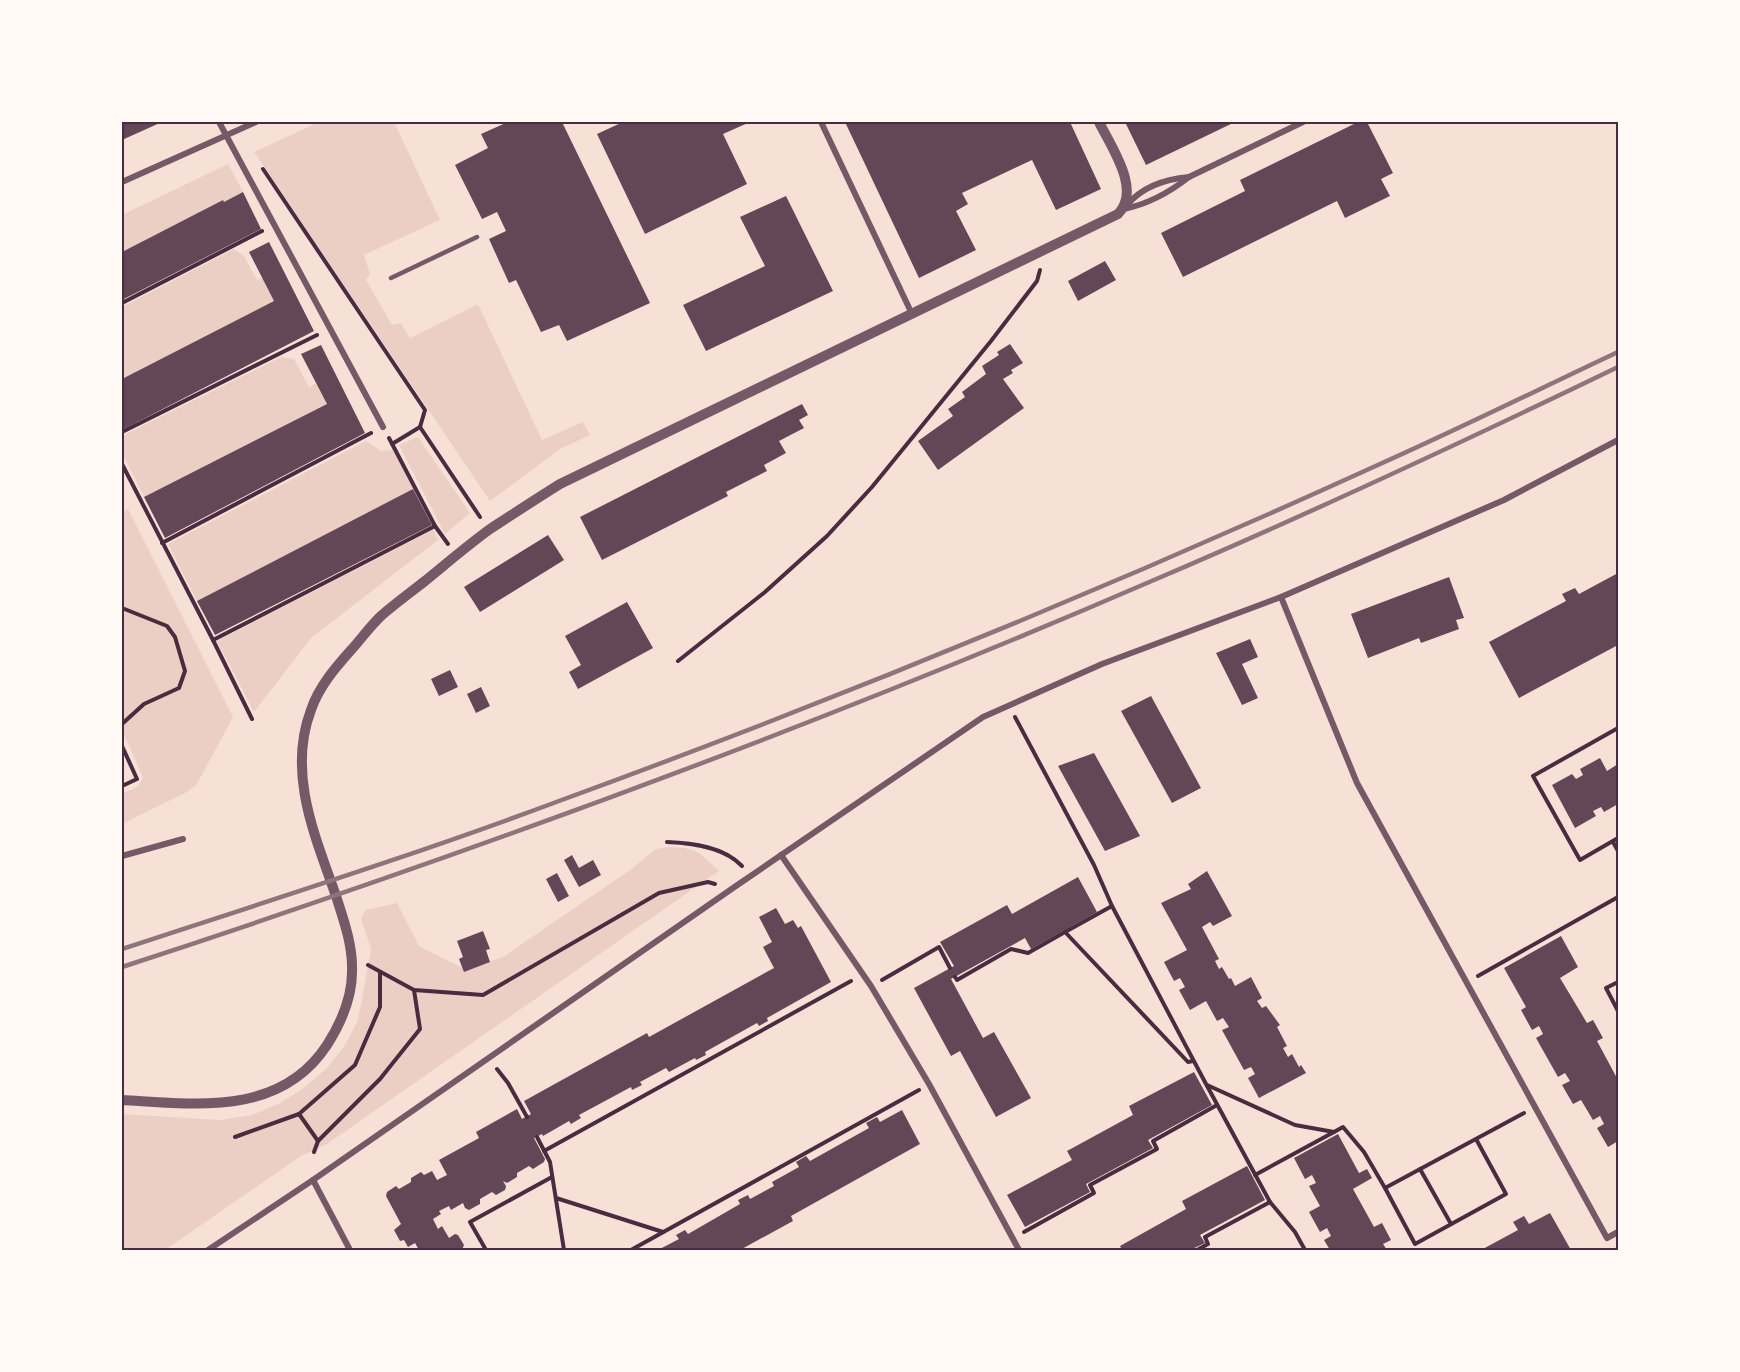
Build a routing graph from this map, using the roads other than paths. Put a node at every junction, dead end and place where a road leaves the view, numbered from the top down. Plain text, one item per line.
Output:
1 (219, 122) edge
2 (256, 122) edge
3 (821, 122) edge
4 (1099, 122) edge
5 (1303, 122) edge
6 (226, 135) junction
7 (1189, 177) junction
8 (122, 183) edge
9 (1124, 209) junction
10 (477, 237) dead end
11 (391, 278) dead end
12 (912, 315) junction
13 (383, 427) road end
14 (1618, 440) edge
15 (1281, 597) junction
16 (183, 838) dead end
17 (781, 855) junction
18 (122, 856) edge
19 (122, 1100) edge
20 (313, 1180) junction
21 (1618, 1232) edge
22 (208, 1251) edge
23 (350, 1251) edge
24 (1019, 1251) edge

1 - 6 street
2 - 6 street
3 - 12 street
4 - 9 street
5 - 7 street
6 - 8 street
6 - 13 street
7 - 9 street
7 - 9 street
9 - 12 street
10 - 11 lane
12 - 19 street
14 - 15 street
15 - 17 street
15 - 21 street
16 - 18 street
17 - 20 street
17 - 24 street
20 - 22 street
20 - 23 street

